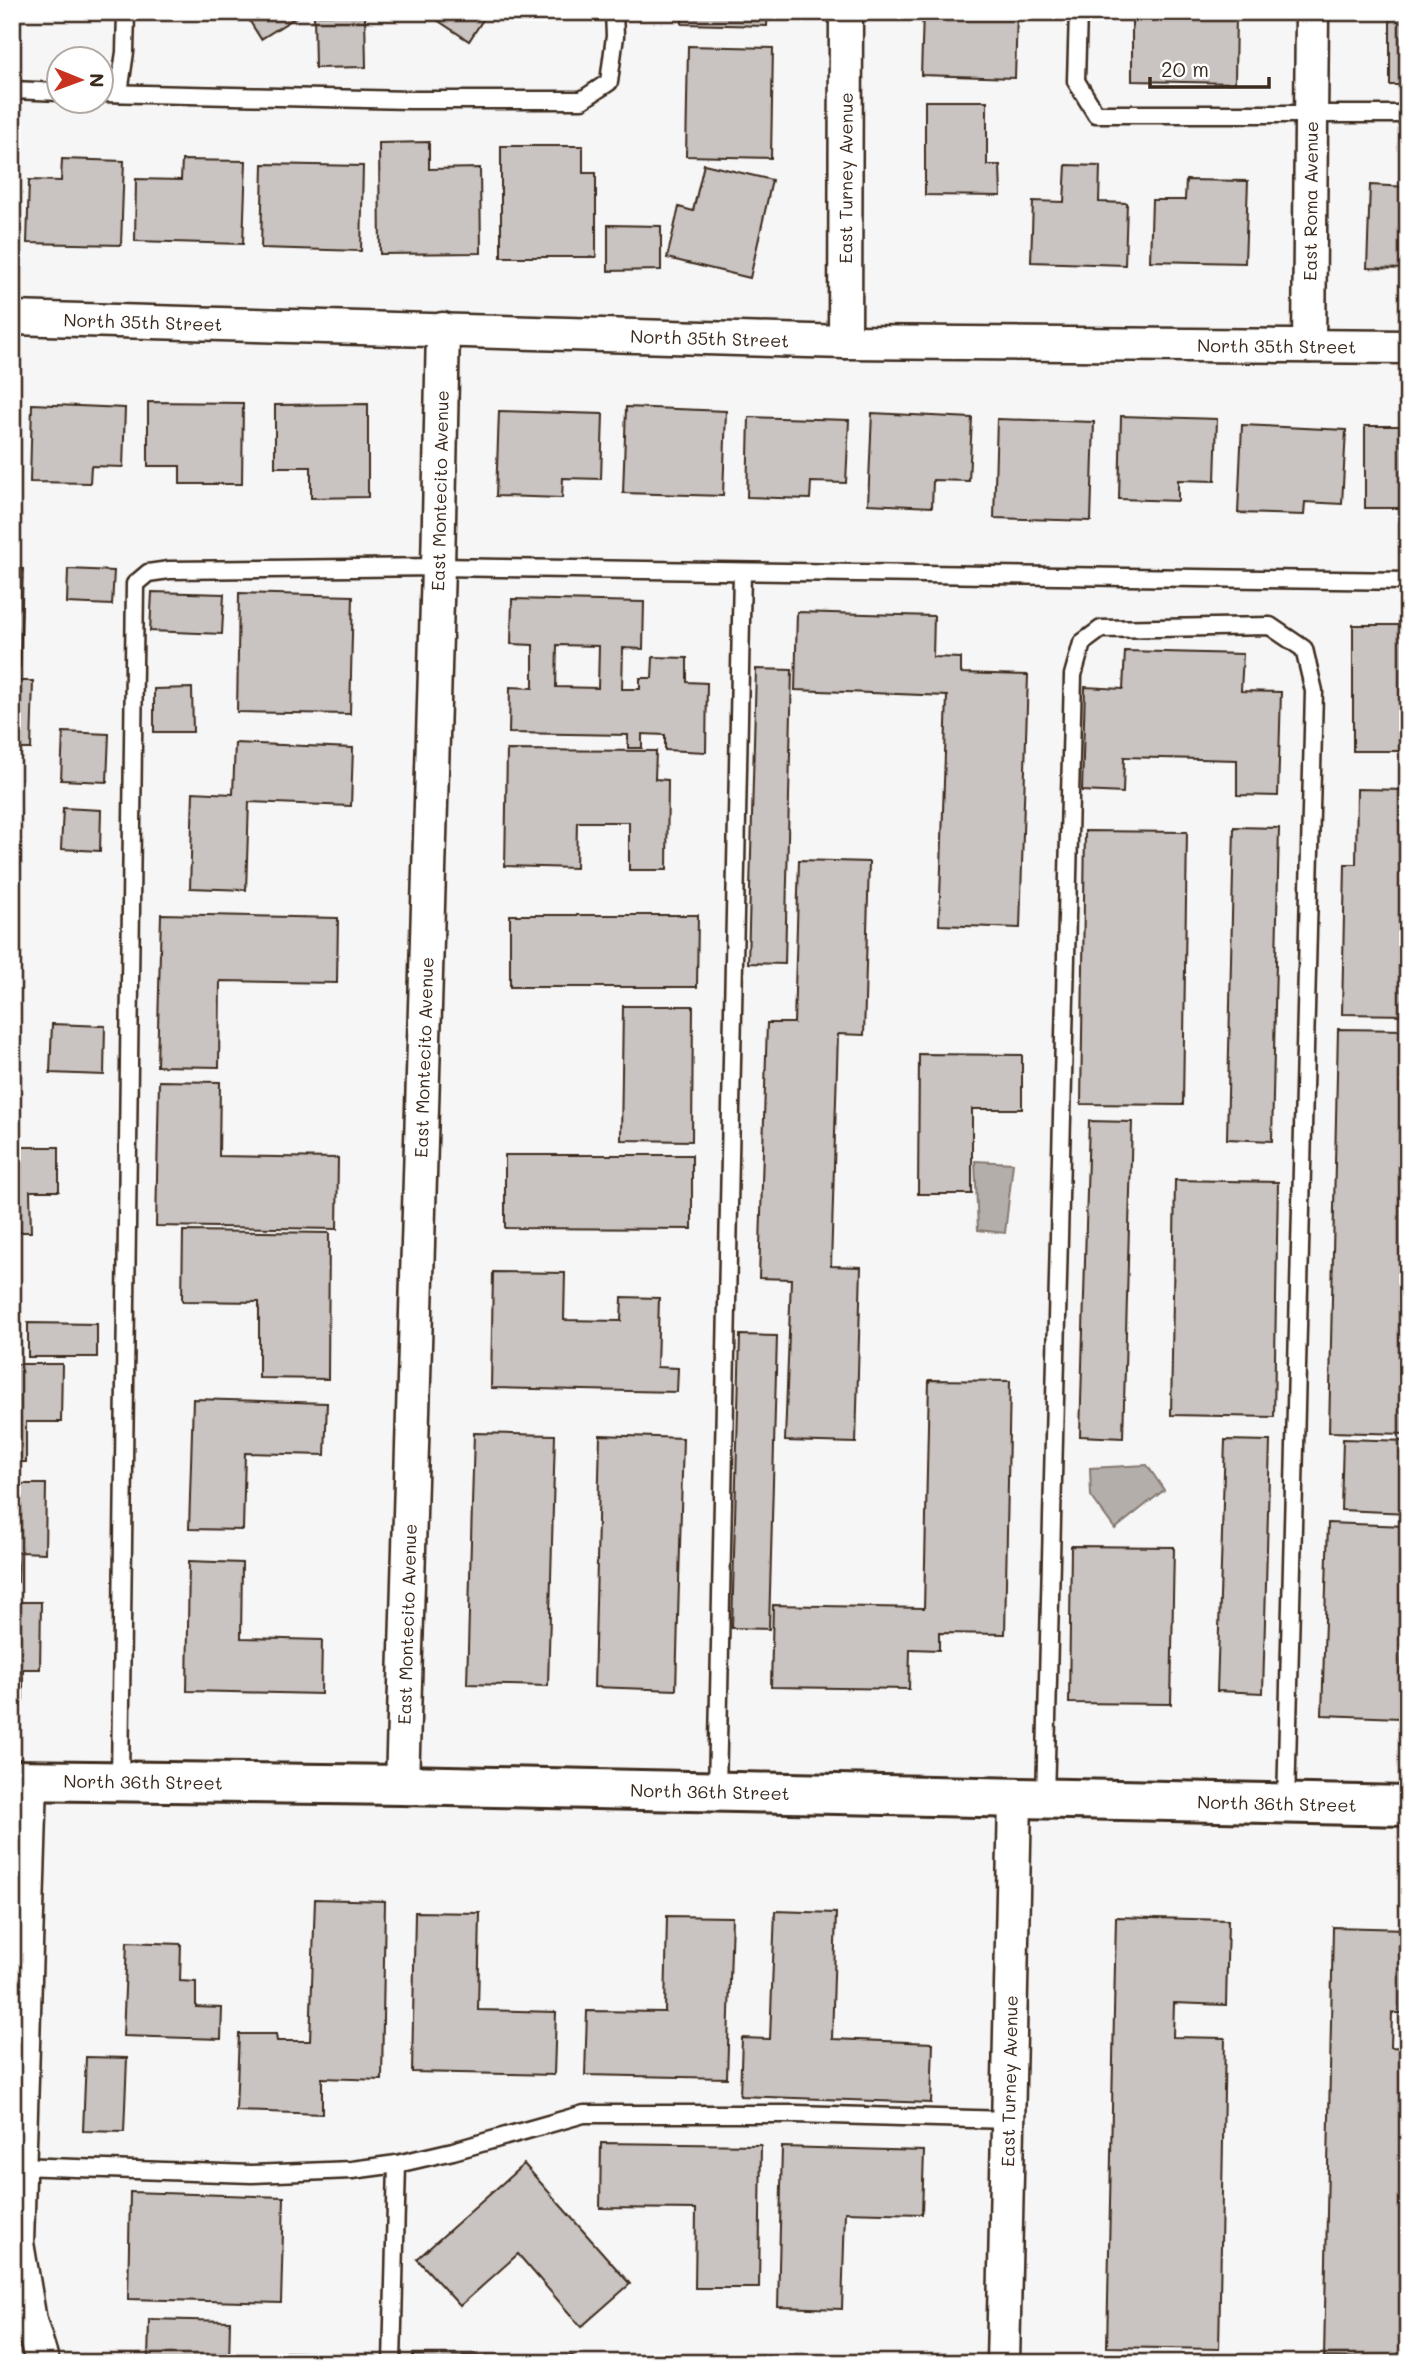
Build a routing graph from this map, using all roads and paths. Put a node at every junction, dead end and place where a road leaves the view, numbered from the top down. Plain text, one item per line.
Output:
1 (125, 12) edge
2 (614, 12) edge
3 (846, 12) edge
4 (1078, 12) edge
5 (1312, 12) edge
6 (12, 90) edge
7 (46, 91) edge
8 (119, 93) joint
9 (1408, 114) edge
10 (1311, 115) junction
11 (12, 318) edge
12 (443, 329) junction
13 (845, 342) junction
14 (1309, 346) junction
15 (1408, 347) edge
16 (438, 567) junction
17 (742, 572) junction
18 (1408, 581) edge
19 (21, 1780) edge
20 (120, 1782) junction
21 (402, 1785) junction
22 (717, 1792) junction
23 (1030, 1799) junction
24 (1286, 1804) junction
25 (1408, 1806) edge
26 (1009, 2120) junction
27 (397, 2164) junction
28 (18, 2166) junction
29 (43, 2363) edge
30 (393, 2363) edge
31 (1003, 2363) edge

1 - 8 lane
2 - 8 lane
3 - 13 street, East Turney Avenue
4 - 10 lane
5 - 10 street, East Roma Avenue
6 - 7 lane
9 - 10 lane
10 - 14 street, East Roma Avenue
11 - 12 street, North 35th Street
12 - 13 street, North 35th Street
12 - 16 street, East Montecito Avenue
13 - 14 street, North 35th Street
14 - 15 street, North 35th Street
16 - 17 lane
16 - 20 lane
16 - 21 street, East Montecito Avenue
17 - 18 lane
17 - 22 lane
19 - 20 main road, North 36th Street
19 - 28 street
20 - 21 main road, North 36th Street
21 - 22 main road, North 36th Street
22 - 23 main road, North 36th Street
23 - 24 main road, North 36th Street
23 - 24 lane
23 - 26 street, East Turney Avenue
24 - 25 main road, North 36th Street
26 - 27 lane
26 - 31 street, East Turney Avenue
27 - 28 lane
27 - 30 lane
28 - 29 street

